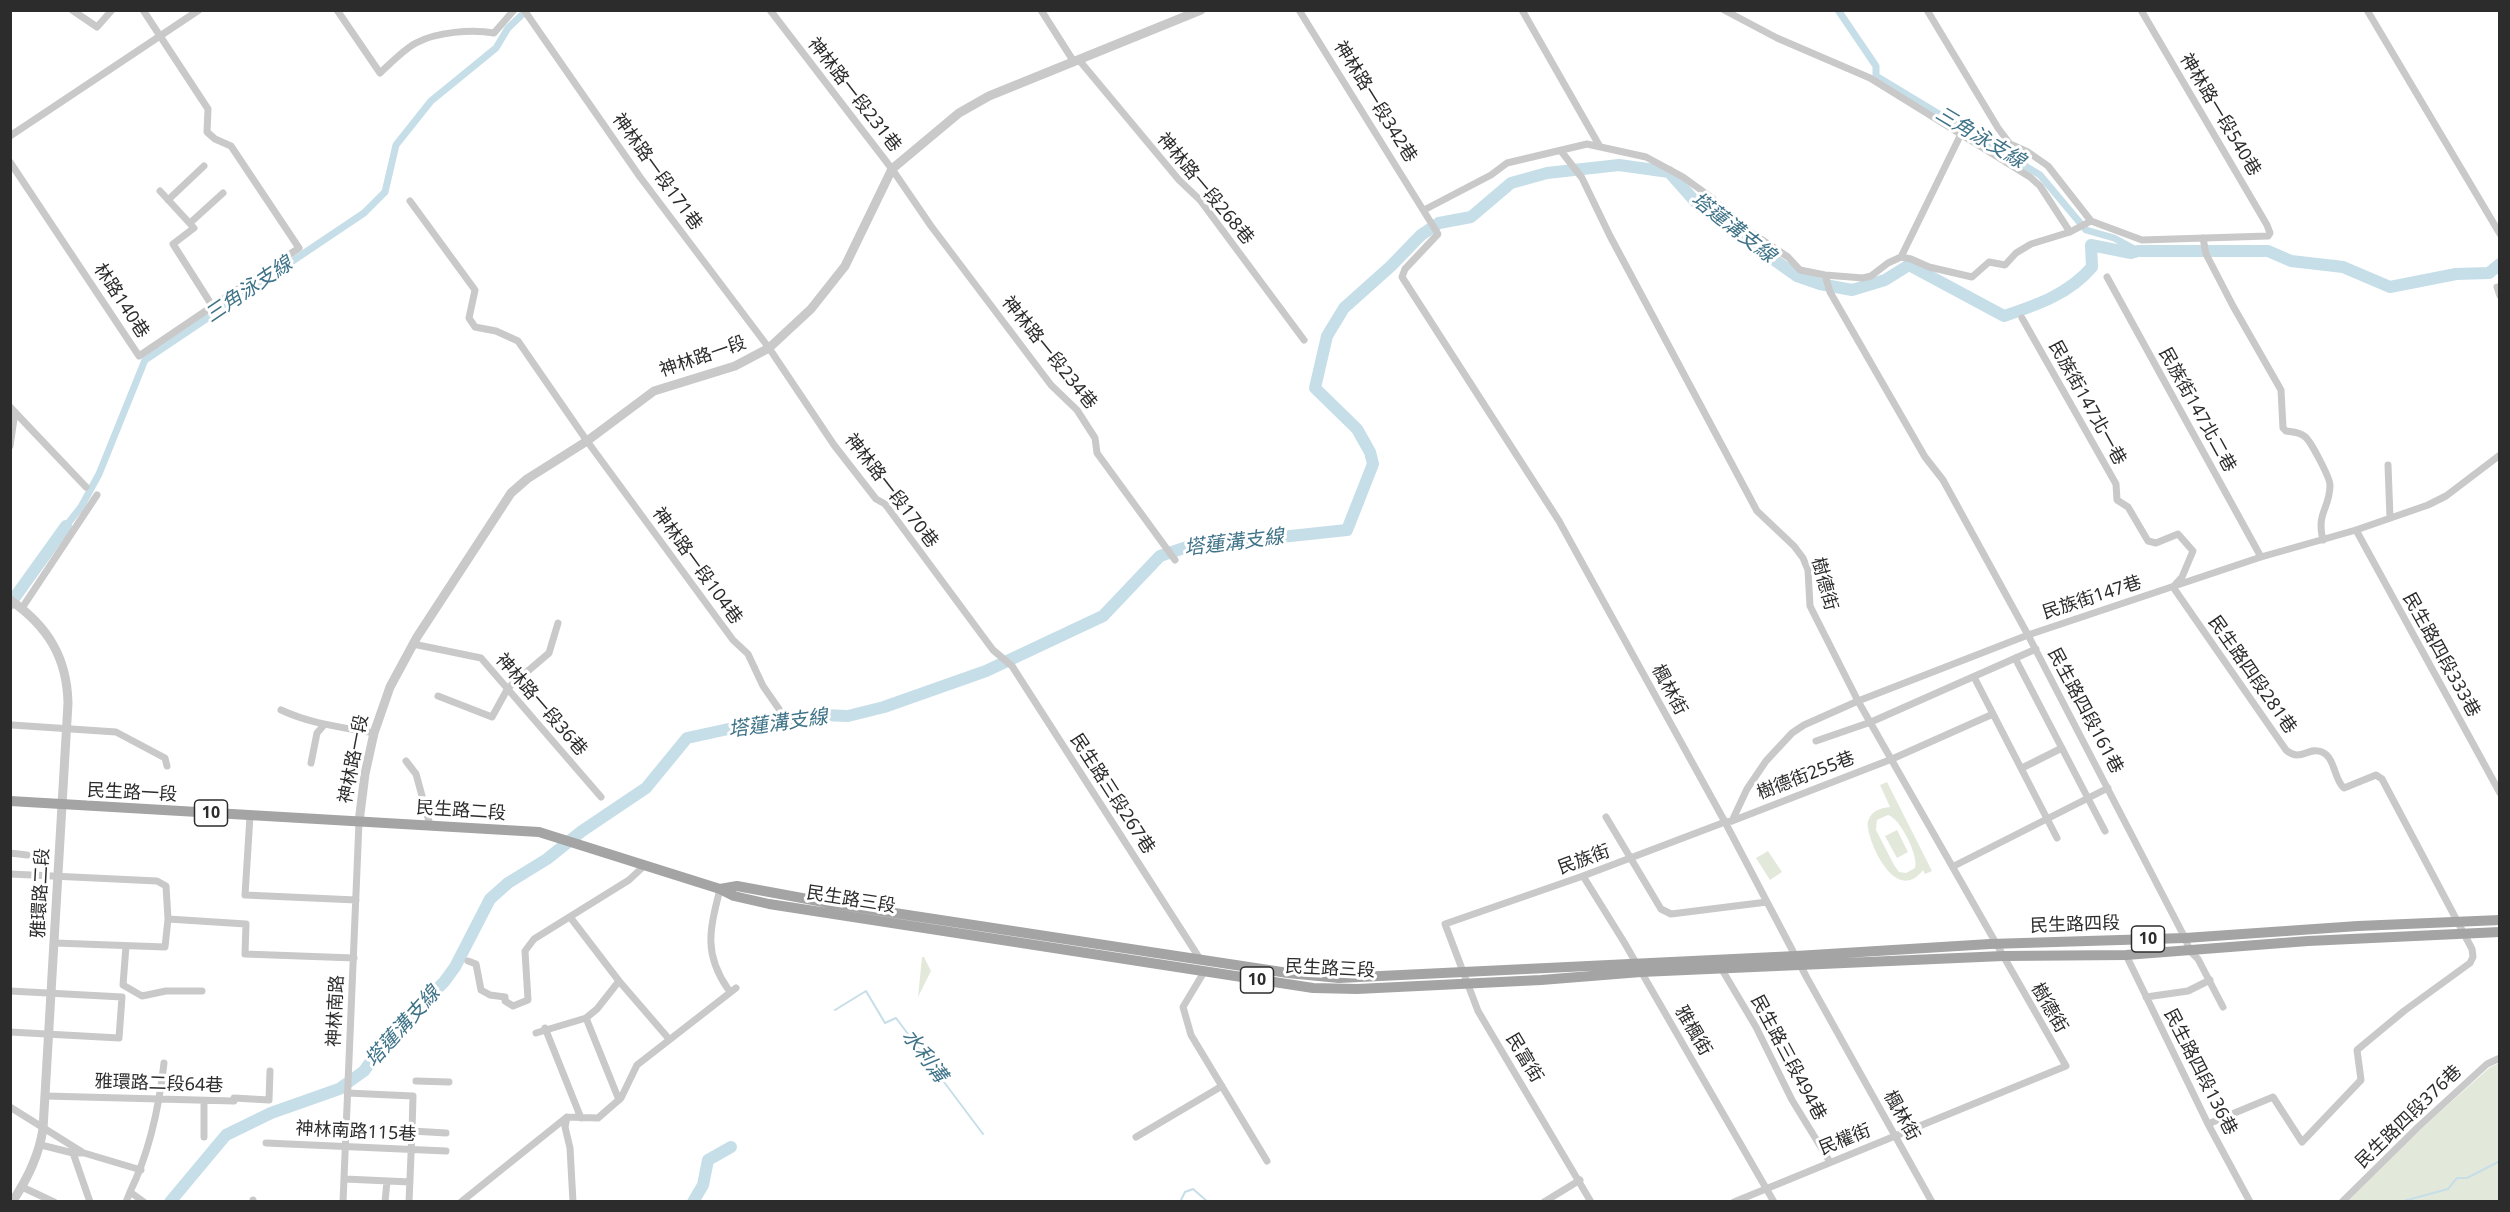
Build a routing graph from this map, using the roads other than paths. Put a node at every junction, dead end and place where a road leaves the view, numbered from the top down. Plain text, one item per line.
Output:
1 (72, 10) edge
2 (112, 10) edge
3 (143, 10) edge
4 (199, 10) edge
5 (337, 10) edge
6 (514, 10) edge
7 (524, 10) edge
8 (770, 10) edge
9 (1041, 10) edge
10 (1201, 10) edge
11 (1299, 10) edge
12 (1522, 10) edge
13 (1724, 10) edge
14 (1927, 10) edge
15 (2141, 10) edge
16 (2367, 10) edge
17 (160, 37) junction
18 (1077, 61) junction
19 (1961, 134) junction
20 (10, 136) edge
21 (1599, 145) junction
22 (1561, 151) junction
23 (10, 162) edge
24 (204, 166) dead end
25 (892, 169) junction
26 (160, 191) dead end
27 (223, 193) dead end
28 (168, 200) junction
29 (410, 201) dead end
30 (1424, 210) junction
31 (2091, 221) junction
32 (190, 224) junction
33 (2070, 232) junction
34 (2499, 234) edge
35 (2203, 238) junction
36 (1901, 257) junction
37 (1825, 275) junction
38 (2107, 277) dead end
39 (2497, 287) dead end
40 (2499, 296) edge
41 (213, 307) junction
42 (2022, 318) dead end
43 (1304, 340) dead end
44 (769, 348) junction
45 (13, 410) edge
46 (587, 441) junction
47 (10, 446) edge
48 (2499, 455) edge
49 (2388, 465) dead end
50 (86, 487) dead end
51 (97, 495) dead end
52 (2390, 518) junction
53 (2356, 530) junction
54 (2323, 540) junction
55 (2261, 557) junction
56 (1175, 560) dead end
57 (2173, 587) junction
58 (17, 604) edge
59 (558, 623) dead end
60 (2028, 635) junction
61 (413, 644) junction
62 (2036, 649) junction
63 (993, 650) joint
64 (2015, 658) junction
65 (1974, 677) junction
66 (508, 688) junction
67 (438, 696) dead end
68 (1858, 701) junction
69 (779, 709) dead end
70 (281, 710) dead end
71 (1992, 714) junction
72 (1870, 722) junction
73 (12, 724) dead end
74 (324, 725) junction
75 (67, 728) junction
76 (374, 732) junction
77 (1816, 741) dead end
78 (2062, 748) junction
79 (1892, 759) junction
80 (406, 761) dead end
81 (310, 763) dead end
82 (167, 766) dead end
83 (2022, 768) junction
84 (2108, 788) junction
85 (2499, 793) edge
86 (601, 797) dead end
87 (2087, 798) junction
88 (10, 801) edge
89 (62, 805) junction
90 (250, 816) junction
91 (1606, 817) dead end
92 (2048, 820) junction
93 (359, 822) junction
94 (1728, 822) junction
95 (430, 825) junction
96 (2105, 831) dead end
97 (2057, 838) dead end
98 (577, 844) joint
99 (10, 853) edge
100 (27, 855) dead end
101 (1632, 859) junction
102 (645, 865) junction
103 (1954, 866) junction
104 (10, 874) edge
105 (58, 876) junction
106 (1583, 876) junction
107 (720, 889) junction
108 (356, 900) junction
109 (1767, 902) junction
110 (570, 917) junction
111 (168, 919) junction
112 (2499, 920) edge
113 (2459, 922) junction
114 (1445, 924) joint
115 (2499, 932) edge
116 (2464, 934) junction
117 (2185, 938) junction
118 (55, 943) junction
119 (1997, 944) junction
120 (126, 946) junction
121 (2190, 951) junction
122 (2126, 955) junction
123 (2003, 956) junction
124 (354, 958) junction
125 (1200, 960) junction
126 (468, 961) dead end
127 (1799, 961) junction
128 (1639, 968) junction
129 (1721, 968) junction
130 (1204, 972) junction
131 (1463, 972) junction
132 (2210, 980) junction
133 (618, 981) junction
134 (1466, 983) junction
135 (10, 991) edge
136 (202, 991) dead end
137 (51, 993) junction
138 (2146, 997) junction
139 (2223, 1007) dead end
140 (586, 1018) junction
141 (545, 1028) junction
142 (10, 1032) edge
143 (536, 1033) dead end
144 (49, 1034) junction
145 (669, 1039) junction
146 (2499, 1058) edge
147 (164, 1063) dead end
148 (2066, 1066) joint
149 (270, 1071) dead end
150 (416, 1081) dead end
151 (449, 1082) dead end
152 (1222, 1086) junction
153 (347, 1092) junction
154 (46, 1095) junction
155 (160, 1100) junction
156 (619, 1100) junction
157 (204, 1101) junction
158 (10, 1107) edge
159 (567, 1117) junction
160 (581, 1118) junction
161 (2208, 1124) junction
162 (43, 1130) junction
163 (412, 1131) junction
164 (446, 1133) dead end
165 (1895, 1136) junction
166 (204, 1137) dead end
167 (1136, 1137) dead end
168 (266, 1143) dead end
169 (41, 1145) junction
170 (69, 1145) junction
171 (345, 1146) junction
172 (411, 1149) junction
173 (446, 1151) dead end
174 (84, 1152) junction
175 (73, 1153) junction
176 (1267, 1161) dead end
177 (1830, 1162) junction
178 (141, 1170) junction
179 (345, 1179) junction
180 (1580, 1180) junction
181 (387, 1181) junction
182 (410, 1182) junction
183 (22, 1187) junction
184 (1767, 1189) junction
185 (130, 1192) junction
186 (461, 1201) edge
187 (12, 1202) edge
188 (54, 1202) edge
189 (90, 1202) edge
190 (126, 1202) edge
191 (144, 1202) edge
192 (343, 1202) edge
193 (385, 1202) edge
194 (409, 1202) edge
195 (573, 1202) edge
196 (1544, 1202) edge
197 (1591, 1202) edge
198 (1734, 1202) edge
199 (1774, 1202) edge
200 (1932, 1202) edge
201 (2250, 1202) edge
202 (2342, 1202) edge

1 - 2 street
3 - 17 street
4 - 17 street
5 - 6 street
7 - 44 street, 神林路一段171巷
8 - 25 street, 神林路一段231巷
9 - 18 street, 神林路一段268巷
10 - 18 street, 神林路一段
11 - 30 street, 神林路一段342巷
12 - 21 street
13 - 19 street
14 - 31 street
15 - 35 street, 神林路一段540巷
16 - 34 street
17 - 20 street
17 - 41 street, 林路140巷
18 - 25 street, 神林路一段
18 - 43 street, 神林路一段268巷
19 - 33 street
19 - 36 street
21 - 22 street
21 - 37 street
22 - 30 street
22 - 68 street, 樹德街
23 - 41 street, 林路140巷
24 - 28 street
25 - 44 street, 神林路一段
25 - 56 street, 神林路一段234巷
26 - 28 street
27 - 32 street
28 - 32 street
29 - 46 street, 神林路一段104巷
30 - 94 street, 楓林街
31 - 33 street
31 - 35 street
32 - 41 street
33 - 36 street
35 - 54 street
36 - 37 street
37 - 60 street, 民生路四段161巷
38 - 55 street, 民族街147北二巷
39 - 40 street
42 - 57 street, 民族街147北一巷
44 - 46 street, 神林路一段
44 - 63 street, 神林路一段170巷
45 - 47 street
45 - 50 street
46 - 61 street, 神林路一段
46 - 69 street, 神林路一段104巷
48 - 52 street, 民族街147巷
49 - 52 street
51 - 58 street
52 - 53 street, 民族街147巷
53 - 54 street, 民族街147巷
53 - 85 street, 民生路四段333巷
54 - 55 street, 民族街147巷
55 - 57 street, 民族街147巷
57 - 60 street, 民族街147巷
57 - 113 street, 民生路四段281巷
58 - 75 street, 雅環路二段
59 - 66 street
60 - 62 street, 民生路四段161巷
60 - 68 street, 民族街147巷
61 - 66 street, 神林路一段36巷
61 - 76 street, 神林路一段
62 - 64 street
62 - 84 street, 民生路四段161巷
63 - 125 street, 民生路三段267巷
64 - 65 street
64 - 78 street
65 - 71 street
65 - 72 street
66 - 67 street
66 - 86 street, 神林路一段36巷
68 - 72 street, 樹德街
68 - 94 street, 民族街147巷
70 - 74 street
71 - 79 street, 樹德街255巷
71 - 83 street
72 - 77 street
72 - 79 street, 樹德街
73 - 75 street
74 - 76 street
74 - 81 street
75 - 82 street
75 - 89 street, 雅環路二段
76 - 93 street, 神林路一段
78 - 83 street
78 - 87 street
79 - 94 street, 樹德街255巷
79 - 103 street, 樹德街
80 - 95 street
83 - 92 street
84 - 87 street
84 - 117 street, 民生路四段161巷
87 - 92 street
87 - 96 street
88 - 89 main road, 民生路一段 / 10
89 - 90 main road, 民生路一段 / 10
89 - 105 street, 雅環路二段
90 - 93 main road, 民生路一段 / 10
90 - 108 street
91 - 101 street
92 - 97 street
92 - 103 street
93 - 95 main road, 民生路二段 / 10
93 - 108 street, 神林南路
94 - 101 street, 民族街
94 - 109 street, 楓林街
95 - 98 main road, 民生路二段 / 10
98 - 102 main road, 民生路三段 / 10
99 - 100 street
101 - 106 street, 民族街
101 - 109 street
102 - 107 main road, 民生路三段 / 10
102 - 110 street
103 - 119 street, 樹德街
104 - 105 street
105 - 111 street
105 - 118 street, 雅環路二段
106 - 114 street, 民族街
106 - 128 street, 雅楓街
107 - 125 main road, 民生路三段 / 10
107 - 130 main road, 民生路三段 / 10
107 - 145 street
108 - 124 street, 神林南路
109 - 127 street, 楓林街
110 - 126 street
110 - 133 street
111 - 120 street
111 - 124 street
112 - 113 main road, 民生路四段 / 10
113 - 116 street
113 - 117 main road, 民生路四段 / 10
114 - 131 street, 民富街
115 - 116 main road, 民生路四段 / 10
116 - 121 main road, 民生路四段 / 10
116 - 161 street
117 - 119 main road, 民生路四段 / 10
117 - 121 street, 民生路四段161巷
118 - 120 street
118 - 137 street, 雅環路二段
119 - 123 street, 樹德街
119 - 127 main road, 民生路四段 / 10
120 - 136 street
121 - 122 main road, 民生路四段 / 10
121 - 132 street, 民生路四段161巷
122 - 123 main road, 民生路四段 / 10
122 - 138 street, 民生路四段136巷
123 - 127 main road, 民生路四段 / 10
123 - 148 street, 樹德街
124 - 153 street, 神林南路
125 - 131 main road, 民生路三段 / 10
127 - 128 main road, 民生路三段 / 10
127 - 129 main road, 民生路三段 / 10
127 - 165 street, 楓林街
128 - 129 main road, 民生路三段 / 10
128 - 131 main road, 民生路三段 / 10
128 - 134 main road, 民生路三段 / 10
128 - 184 street, 雅楓街
129 - 177 street, 民生路三段494巷
130 - 134 main road, 民生路三段 / 10
130 - 152 street
131 - 134 street, 民富街
132 - 138 street
132 - 139 street, 民生路四段161巷
133 - 140 street
133 - 145 street
134 - 180 street, 民富街
135 - 137 street
137 - 144 street, 雅環路二段
137 - 144 street
138 - 161 street, 民生路四段136巷
140 - 141 street
140 - 156 street
141 - 143 street
141 - 160 street
142 - 144 street
144 - 154 street, 雅環路二段
145 - 156 street
146 - 202 street, 民生路四段376巷
147 - 155 street
148 - 165 street, 民權街
149 - 157 street, 雅環路二段64巷
150 - 151 street
152 - 167 street
152 - 176 street
153 - 163 street
153 - 171 street, 神林南路
154 - 155 street, 雅環路二段64巷
154 - 162 street, 雅環路二段
155 - 157 street, 雅環路二段64巷
155 - 178 street
156 - 160 street
157 - 166 street
158 - 162 street
159 - 160 street
159 - 186 street
159 - 195 street
161 - 201 street, 民生路四段136巷
162 - 169 street, 雅環路二段
162 - 170 street
163 - 164 street
163 - 172 street
165 - 177 street, 民權街
165 - 200 street, 楓林街
168 - 171 street, 神林南路115巷
169 - 175 street
169 - 183 street, 雅環路二段
170 - 174 street
170 - 175 street
171 - 172 street, 神林南路115巷
171 - 179 street, 神林南路
172 - 173 street, 神林南路115巷
172 - 182 street
174 - 175 street
174 - 178 street
175 - 189 street
177 - 184 street, 民權街
178 - 185 street
179 - 181 street
179 - 192 street, 神林南路
180 - 196 street
180 - 197 street, 民富街
181 - 182 street
181 - 193 street
182 - 194 street
183 - 187 street, 雅環路二段
183 - 188 street
184 - 198 street, 民權街
184 - 199 street, 雅楓街
185 - 190 street
185 - 191 street

